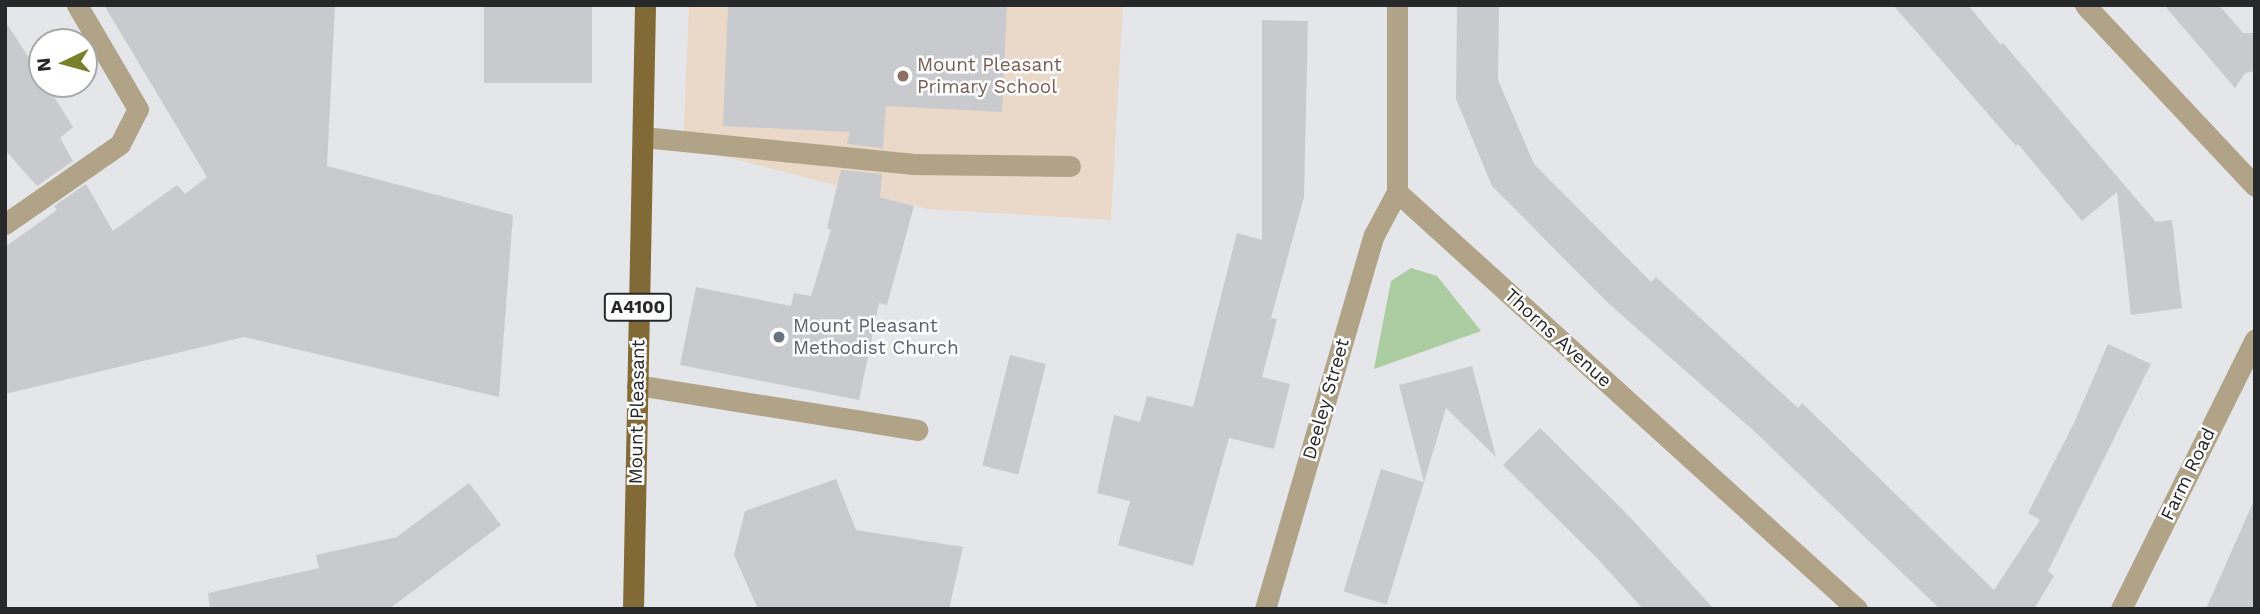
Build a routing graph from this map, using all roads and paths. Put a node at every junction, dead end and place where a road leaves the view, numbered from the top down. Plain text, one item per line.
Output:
1 (77, 5) edge
2 (645, 5) edge
3 (1397, 5) edge
4 (2085, 5) edge
5 (643, 137) junction
6 (1070, 166) dead end
7 (2255, 186) edge
8 (1397, 192) junction
9 (5, 224) edge
10 (2255, 339) edge
11 (637, 384) junction
12 (917, 430) dead end
13 (633, 609) edge
14 (1265, 609) edge
15 (1857, 609) edge
16 (2121, 609) edge

1 - 9 street
2 - 5 main road, Mount Pleasant / A4100
3 - 8 street
4 - 7 street
5 - 6 street
5 - 11 main road, Mount Pleasant / A4100
8 - 14 street, Deeley Street
8 - 15 street, Thorns Avenue
10 - 16 street, Farm Road
11 - 12 street
11 - 13 main road, Mount Pleasant / A4100

